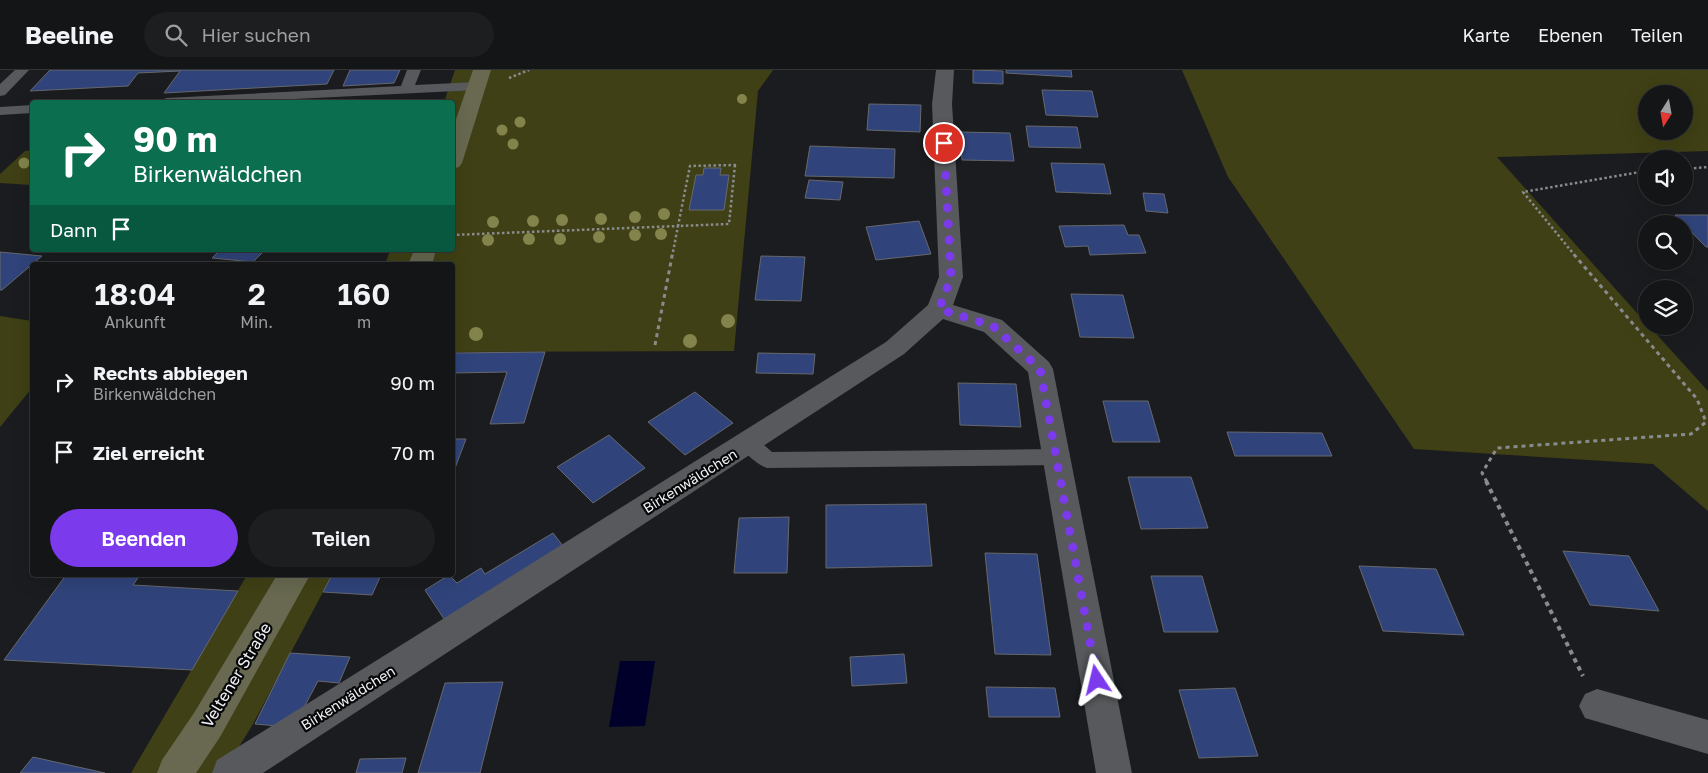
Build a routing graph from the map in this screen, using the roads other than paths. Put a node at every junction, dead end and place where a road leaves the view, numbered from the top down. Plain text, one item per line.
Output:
1 (22, 70) edge
2 (414, 70) edge
3 (945, 70) edge
4 (480, 78) edge
5 (406, 90) junction
6 (0, 92) edge
7 (206, 100) edge
8 (30, 109) edge
9 (0, 111) edge
10 (455, 154) edge
11 (939, 309) junction
12 (749, 443) junction
13 (1056, 457) junction
14 (293, 577) edge
15 (1597, 706) road end
16 (1708, 737) edge
17 (176, 773) edge
18 (230, 773) edge
19 (1114, 773) edge

1 - 6 lane
2 - 5 lane
3 - 11 street, Birkenwäldchen
4 - 5 lane
4 - 10 main road
5 - 7 lane
8 - 9 lane
11 - 12 street, Birkenwäldchen
11 - 13 street
12 - 13 lane
12 - 18 street, Birkenwäldchen
13 - 19 street
14 - 17 main road, Veltener Straße
15 - 16 street

